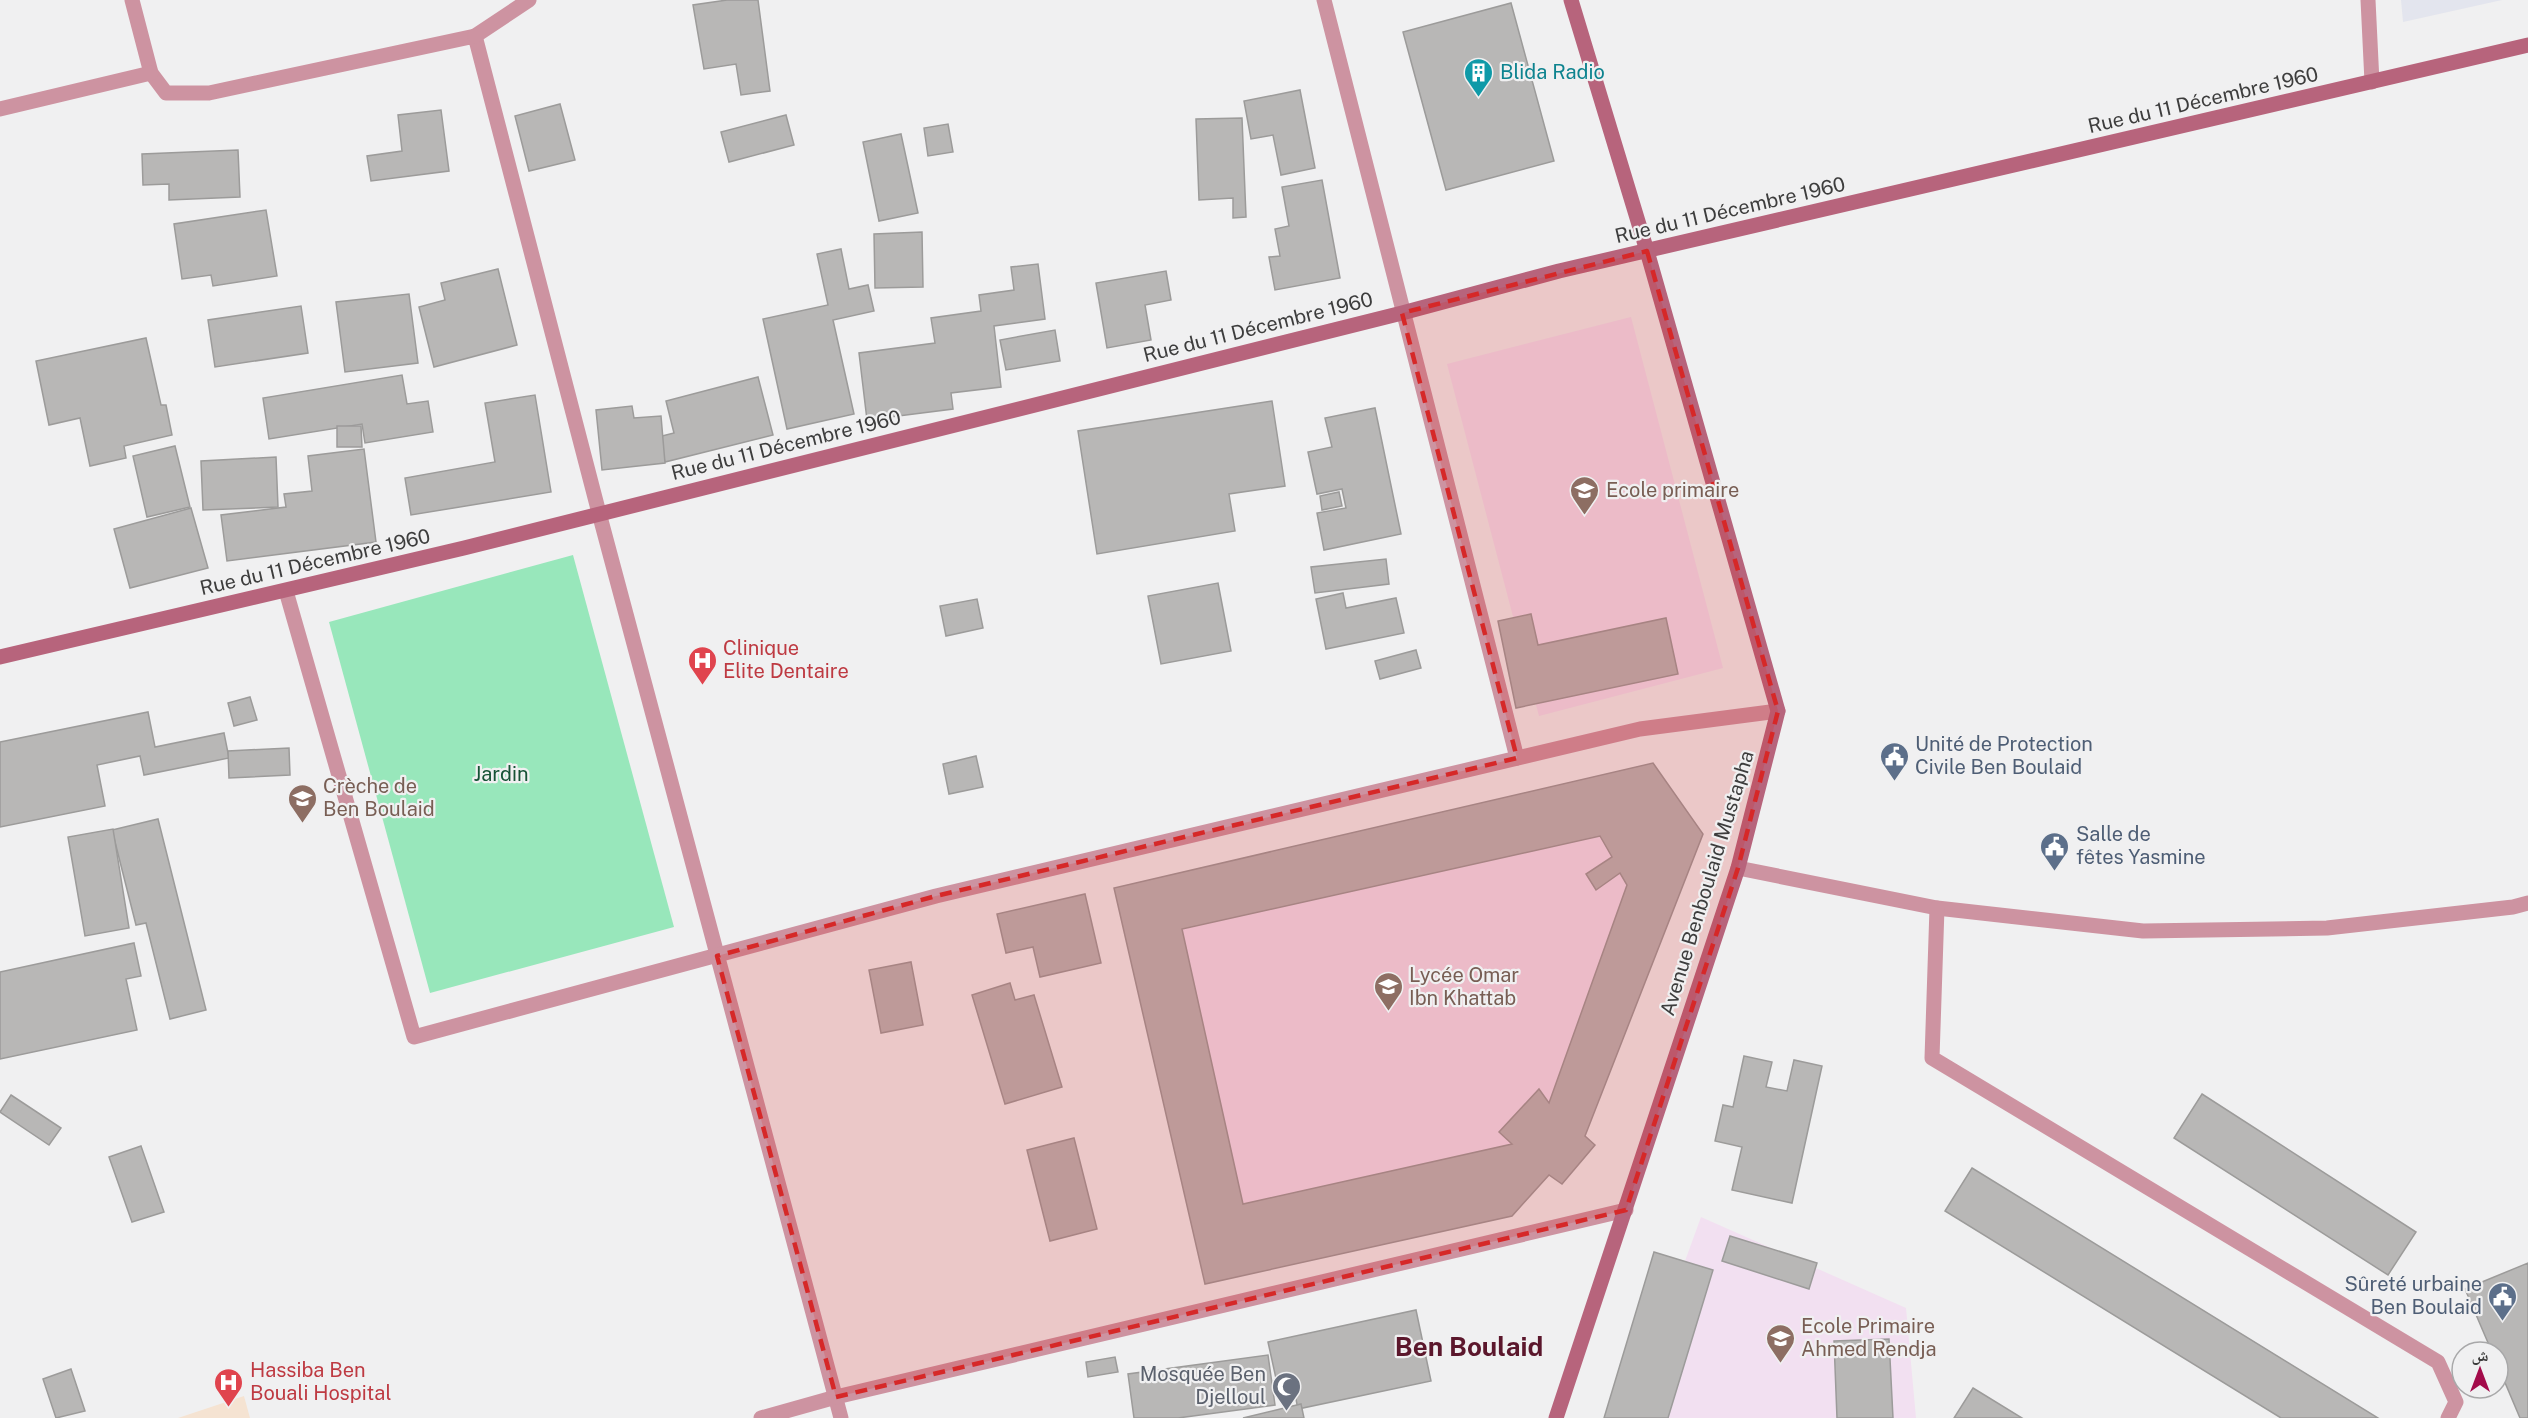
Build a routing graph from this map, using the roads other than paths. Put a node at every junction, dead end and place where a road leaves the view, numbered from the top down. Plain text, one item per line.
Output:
1 (132, 0) edge
2 (529, 0) edge
3 (1324, 0) edge
4 (1571, 0) edge
5 (2368, 0) edge
6 (475, 36) junction
7 (2528, 45) edge
8 (151, 73) junction
9 (2372, 82) junction
10 (0, 109) edge
11 (1647, 251) junction
12 (1402, 313) junction
13 (599, 513) junction
14 (286, 591) junction
15 (0, 657) edge
16 (1778, 711) junction
17 (1517, 758) junction
18 (1738, 868) junction
19 (2528, 903) edge
20 (1937, 908) junction
21 (717, 956) junction
22 (1626, 1210) junction
23 (836, 1397) junction
24 (761, 1418) edge
25 (841, 1418) edge
26 (1556, 1418) edge
27 (2448, 1418) edge

1 - 8 street
2 - 6 street
3 - 12 street
4 - 11 main road
5 - 9 street
6 - 8 street
6 - 13 street
7 - 9 main road, Rue du 11 Décembre 1960
8 - 10 street
9 - 11 main road, Rue du 11 Décembre 1960
11 - 12 main road, Rue du 11 Décembre 1960
11 - 16 main road
12 - 13 main road, Rue du 11 Décembre 1960
12 - 17 street
13 - 14 main road, Rue du 11 Décembre 1960
13 - 21 street
14 - 15 main road, Rue du 11 Décembre 1960
14 - 21 street
16 - 17 street
16 - 18 main road, Avenue Benboulaid Mustapha
17 - 21 street
18 - 20 street
18 - 22 main road, Avenue Benboulaid Mustapha
19 - 20 street
20 - 27 street
21 - 23 street
22 - 23 street
22 - 26 main road, Avenue Benboulaid Mustapha
23 - 24 street
23 - 25 street

